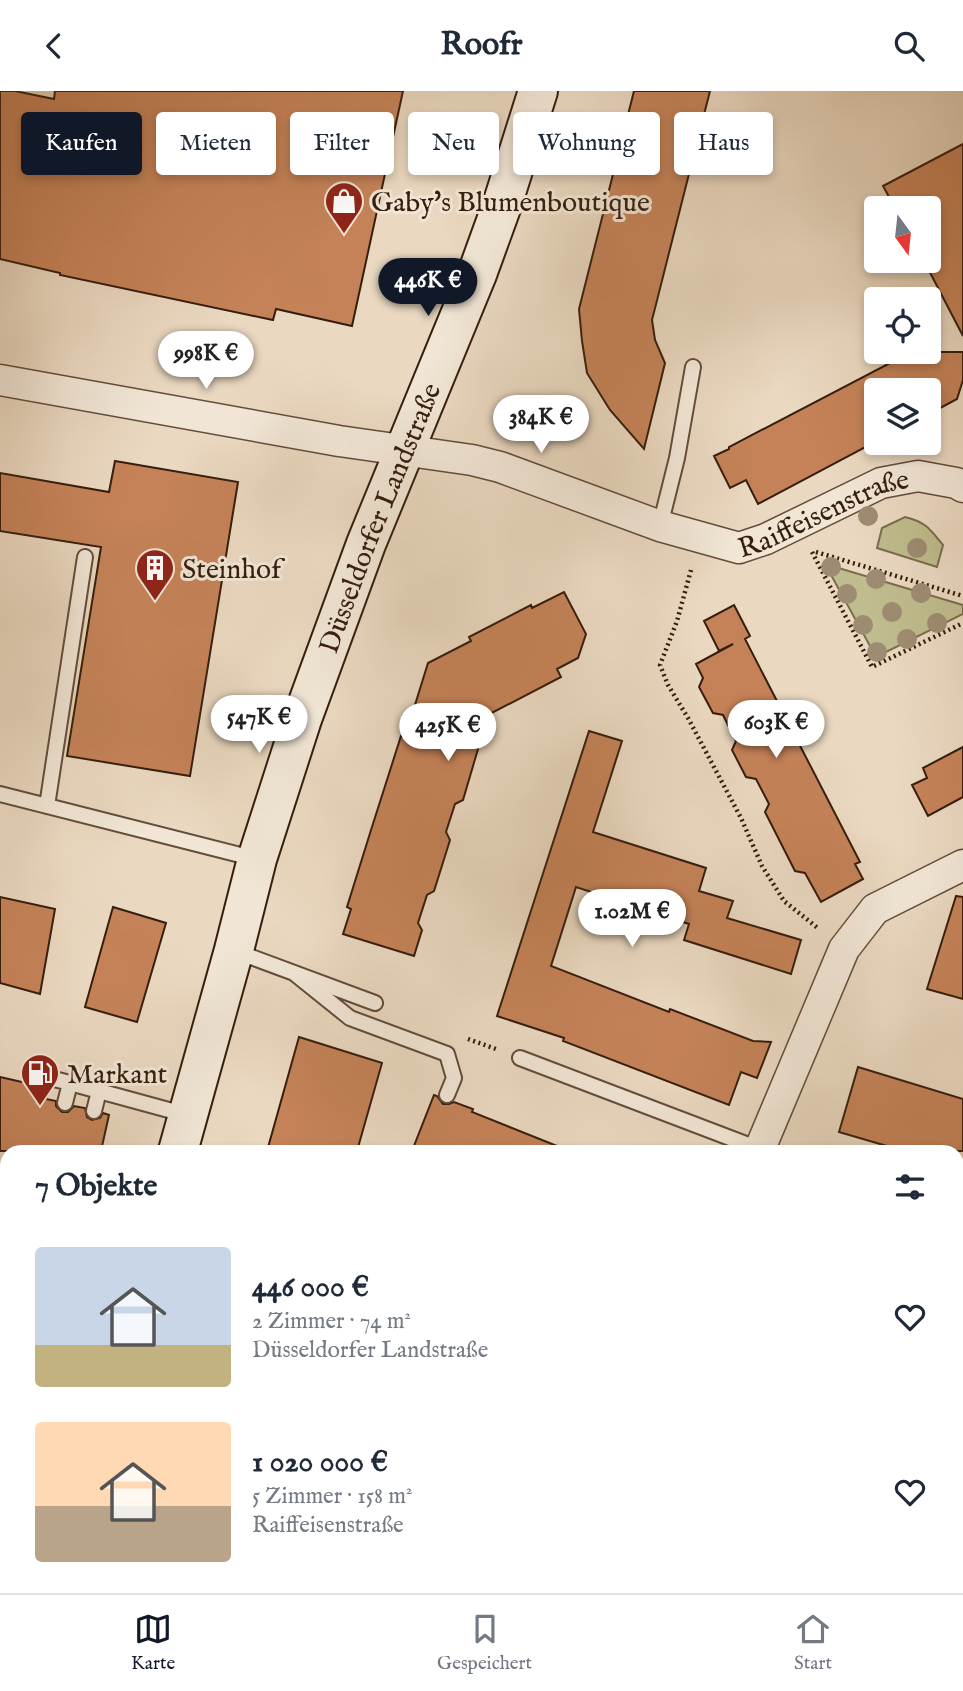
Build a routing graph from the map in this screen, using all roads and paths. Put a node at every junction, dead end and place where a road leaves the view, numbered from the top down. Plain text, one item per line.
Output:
1 (538, 91) edge
2 (693, 367) dead end
3 (0, 380) edge
4 (405, 451) junction
5 (961, 477) edge
6 (660, 526) junction
7 (705, 539) junction
8 (85, 557) dead end
9 (963, 596) edge
10 (963, 623) edge
11 (0, 794) edge
12 (47, 806) junction
13 (257, 859) junction
14 (963, 865) edge
15 (844, 949) junction
16 (234, 950) junction
17 (294, 973) junction
18 (375, 1003) dead end
19 (520, 1058) dead end
20 (50, 1078) dead end
21 (70, 1083) junction
22 (99, 1091) junction
23 (447, 1095) dead end
24 (65, 1103) dead end
25 (94, 1111) dead end
26 (189, 1115) junction
27 (180, 1145) edge
28 (746, 1145) edge
29 (761, 1145) edge

1 - 4 main road, Düsseldorfer Landstraße
2 - 6 lane
3 - 4 street, Raiffeisenstraße
4 - 6 street, Raiffeisenstraße
4 - 13 main road, Düsseldorfer Landstraße
5 - 7 street, Raiffeisenstraße
6 - 7 street, Raiffeisenstraße
7 - 15 path
8 - 12 lane
9 - 10 path
11 - 12 lane
12 - 13 lane
13 - 16 main road, Düsseldorfer Landstraße
14 - 15 street
15 - 29 street
16 - 17 lane
16 - 26 main road, Düsseldorfer Landstraße
17 - 18 lane
17 - 23 lane
19 - 28 lane
20 - 21 lane
21 - 22 lane
21 - 24 lane
22 - 25 lane
22 - 26 lane
26 - 27 main road, Düsseldorfer Landstraße

